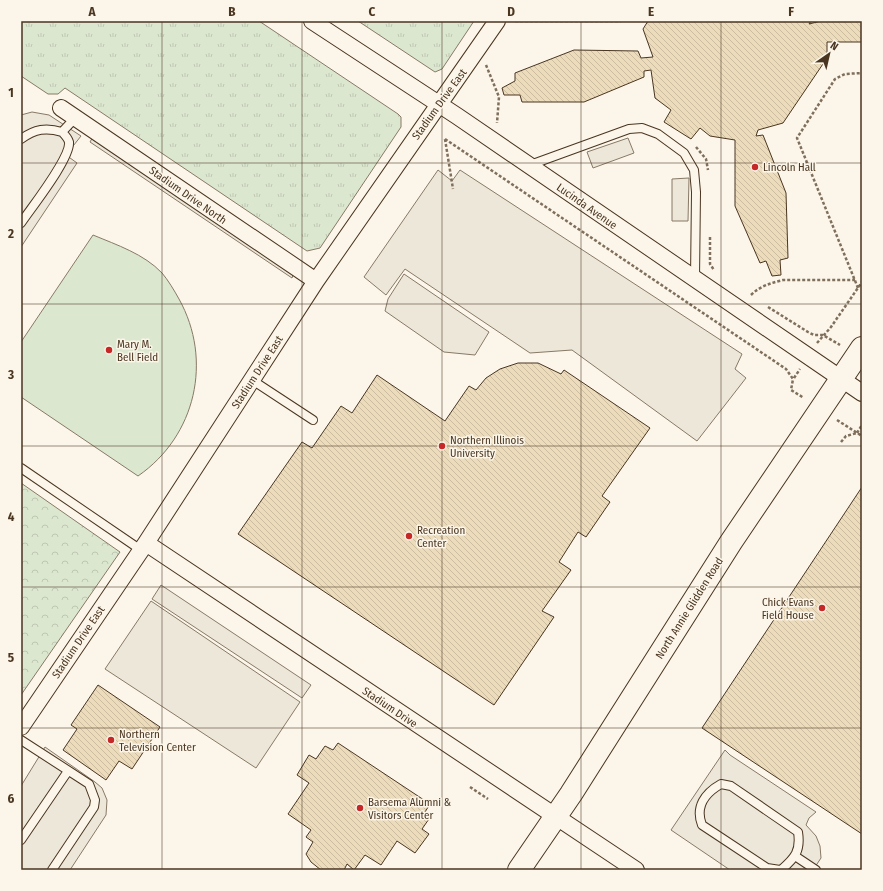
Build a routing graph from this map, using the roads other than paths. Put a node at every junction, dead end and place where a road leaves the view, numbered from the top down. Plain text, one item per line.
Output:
1 (312, 21) edge
2 (504, 24) edge
3 (440, 106) junction
4 (61, 108) dead end
5 (76, 117) junction
6 (62, 132) junction
7 (21, 138) edge
8 (530, 165) junction
9 (21, 223) edge
10 (695, 279) junction
11 (316, 281) junction
12 (862, 348) edge
13 (841, 378) junction
14 (252, 380) junction
15 (862, 393) edge
16 (313, 420) dead end
17 (21, 468) edge
18 (143, 546) junction
19 (21, 727) edge
20 (21, 740) edge
21 (68, 771) junction
22 (556, 817) junction
23 (21, 840) edge
24 (795, 856) junction
25 (52, 870) edge
26 (519, 870) edge
27 (636, 870) edge
28 (781, 870) edge
29 (816, 870) edge

1 - 3 street, Lucinda Avenue
2 - 3 street, Stadium Drive East
3 - 8 street, Lucinda Avenue
3 - 11 street, Stadium Drive East
4 - 5 street, Stadium Drive North
5 - 6 lane
5 - 11 street, Stadium Drive North
6 - 7 lane
6 - 9 lane
8 - 10 street, Lucinda Avenue
8 - 10 lane
10 - 13 street, Lucinda Avenue
11 - 14 street, Stadium Drive East
12 - 13 main road, North Annie Glidden Road
13 - 15 street, Lucinda Avenue
13 - 22 main road, North Annie Glidden Road
14 - 16 lane
14 - 18 street, Stadium Drive East
17 - 18 lane
18 - 19 street, Stadium Drive East
18 - 22 street, Stadium Drive
20 - 21 lane
21 - 23 lane
21 - 25 lane
22 - 26 main road, North Annie Glidden Road
22 - 27 street, Stadium Drive
24 - 28 lane
24 - 28 lane
24 - 29 lane

